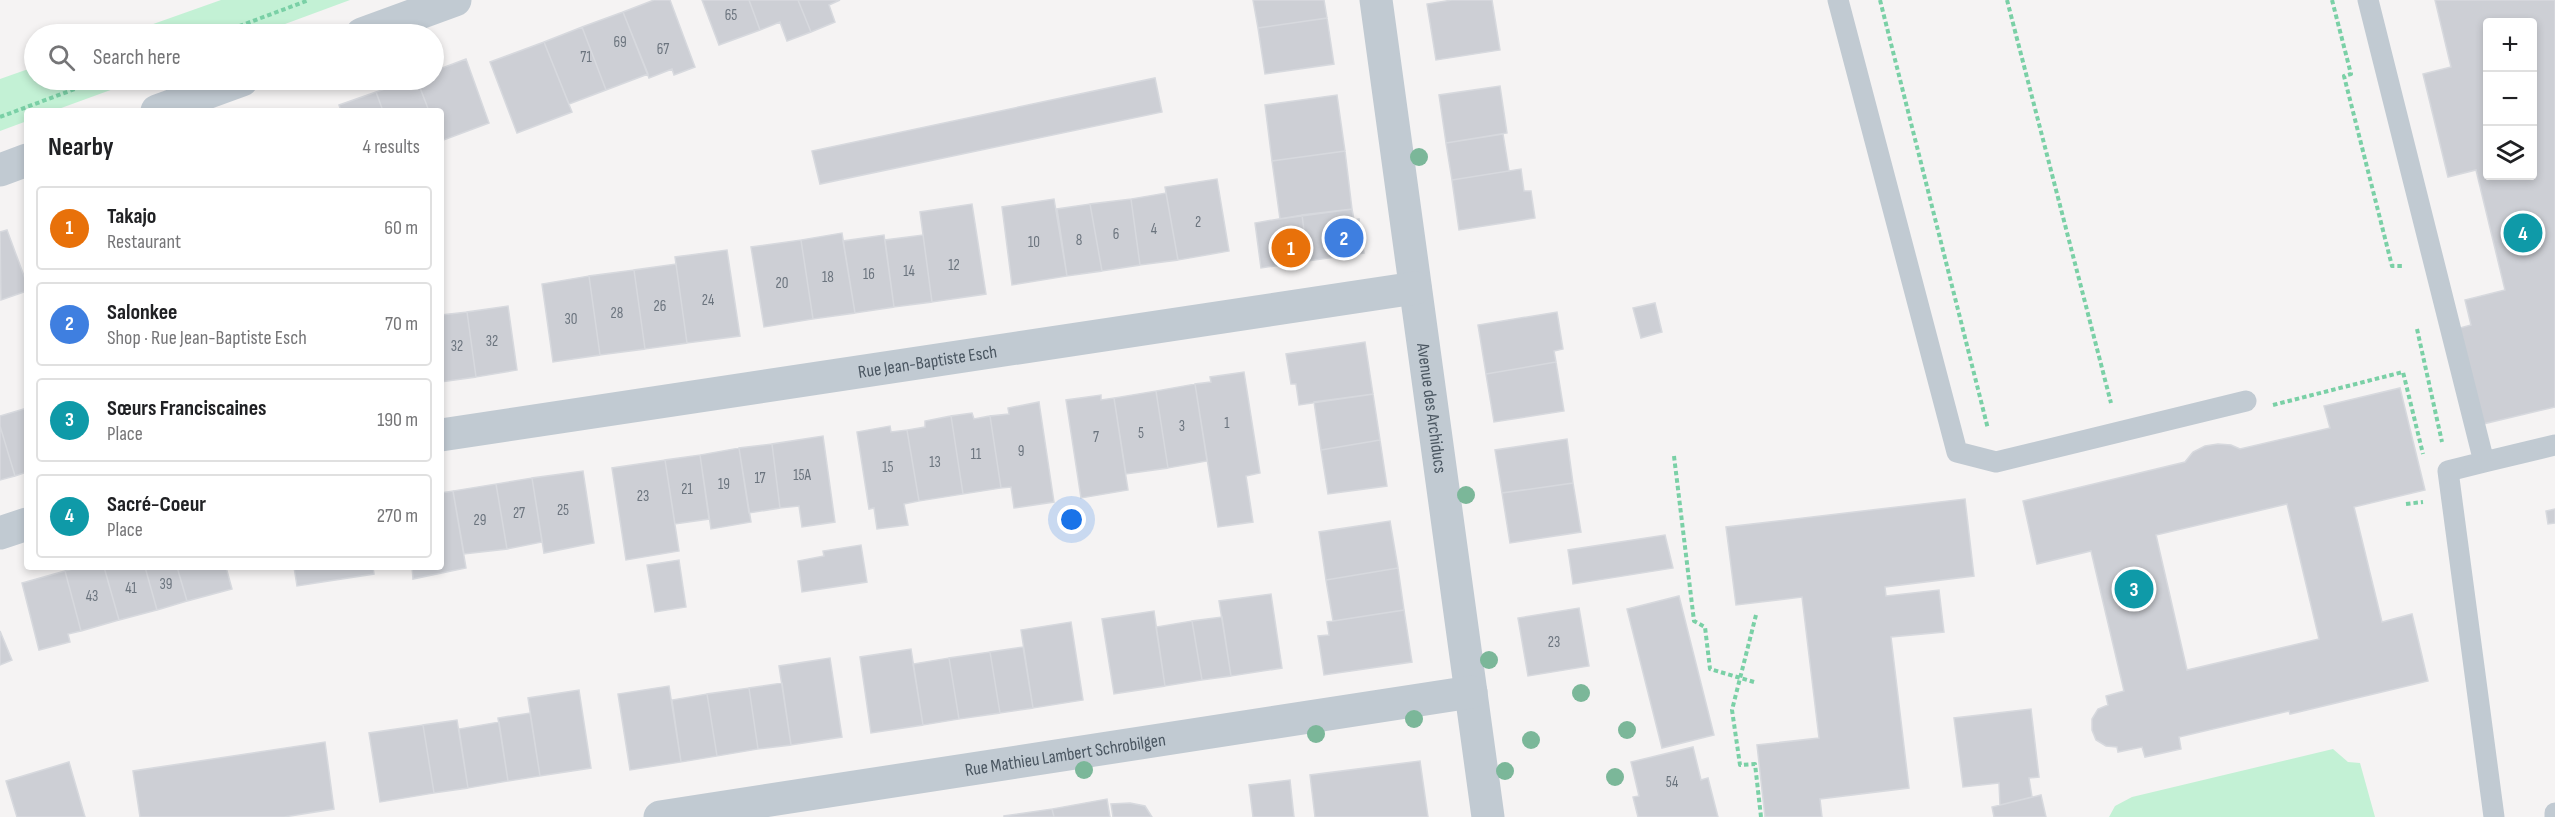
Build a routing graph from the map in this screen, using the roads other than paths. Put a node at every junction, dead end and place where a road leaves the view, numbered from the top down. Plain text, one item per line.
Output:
1 (455, 0) edge
2 (1376, 0) edge
3 (1838, 0) edge
4 (2368, 0) edge
5 (389, 24) edge
6 (215, 90) edge
7 (165, 108) edge
8 (24, 161) edge
9 (0, 170) edge
10 (1415, 288) junction
11 (2246, 401) road end
12 (444, 435) edge
13 (2555, 445) edge
14 (2484, 462) junction
15 (24, 525) edge
16 (0, 534) edge
17 (1471, 693) junction
18 (660, 817) edge
19 (1488, 817) edge
20 (2494, 817) edge

1 - 5 street
2 - 10 street, Avenue des Archiducs
3 - 11 lane
4 - 14 lane
6 - 7 street
8 - 9 street
10 - 12 street, Rue Jean-Baptiste Esch
10 - 17 street, Avenue des Archiducs
13 - 14 lane
14 - 20 lane
15 - 16 street
17 - 18 street, Rue Mathieu Lambert Schrobilgen
17 - 19 street, Avenue des Archiducs

